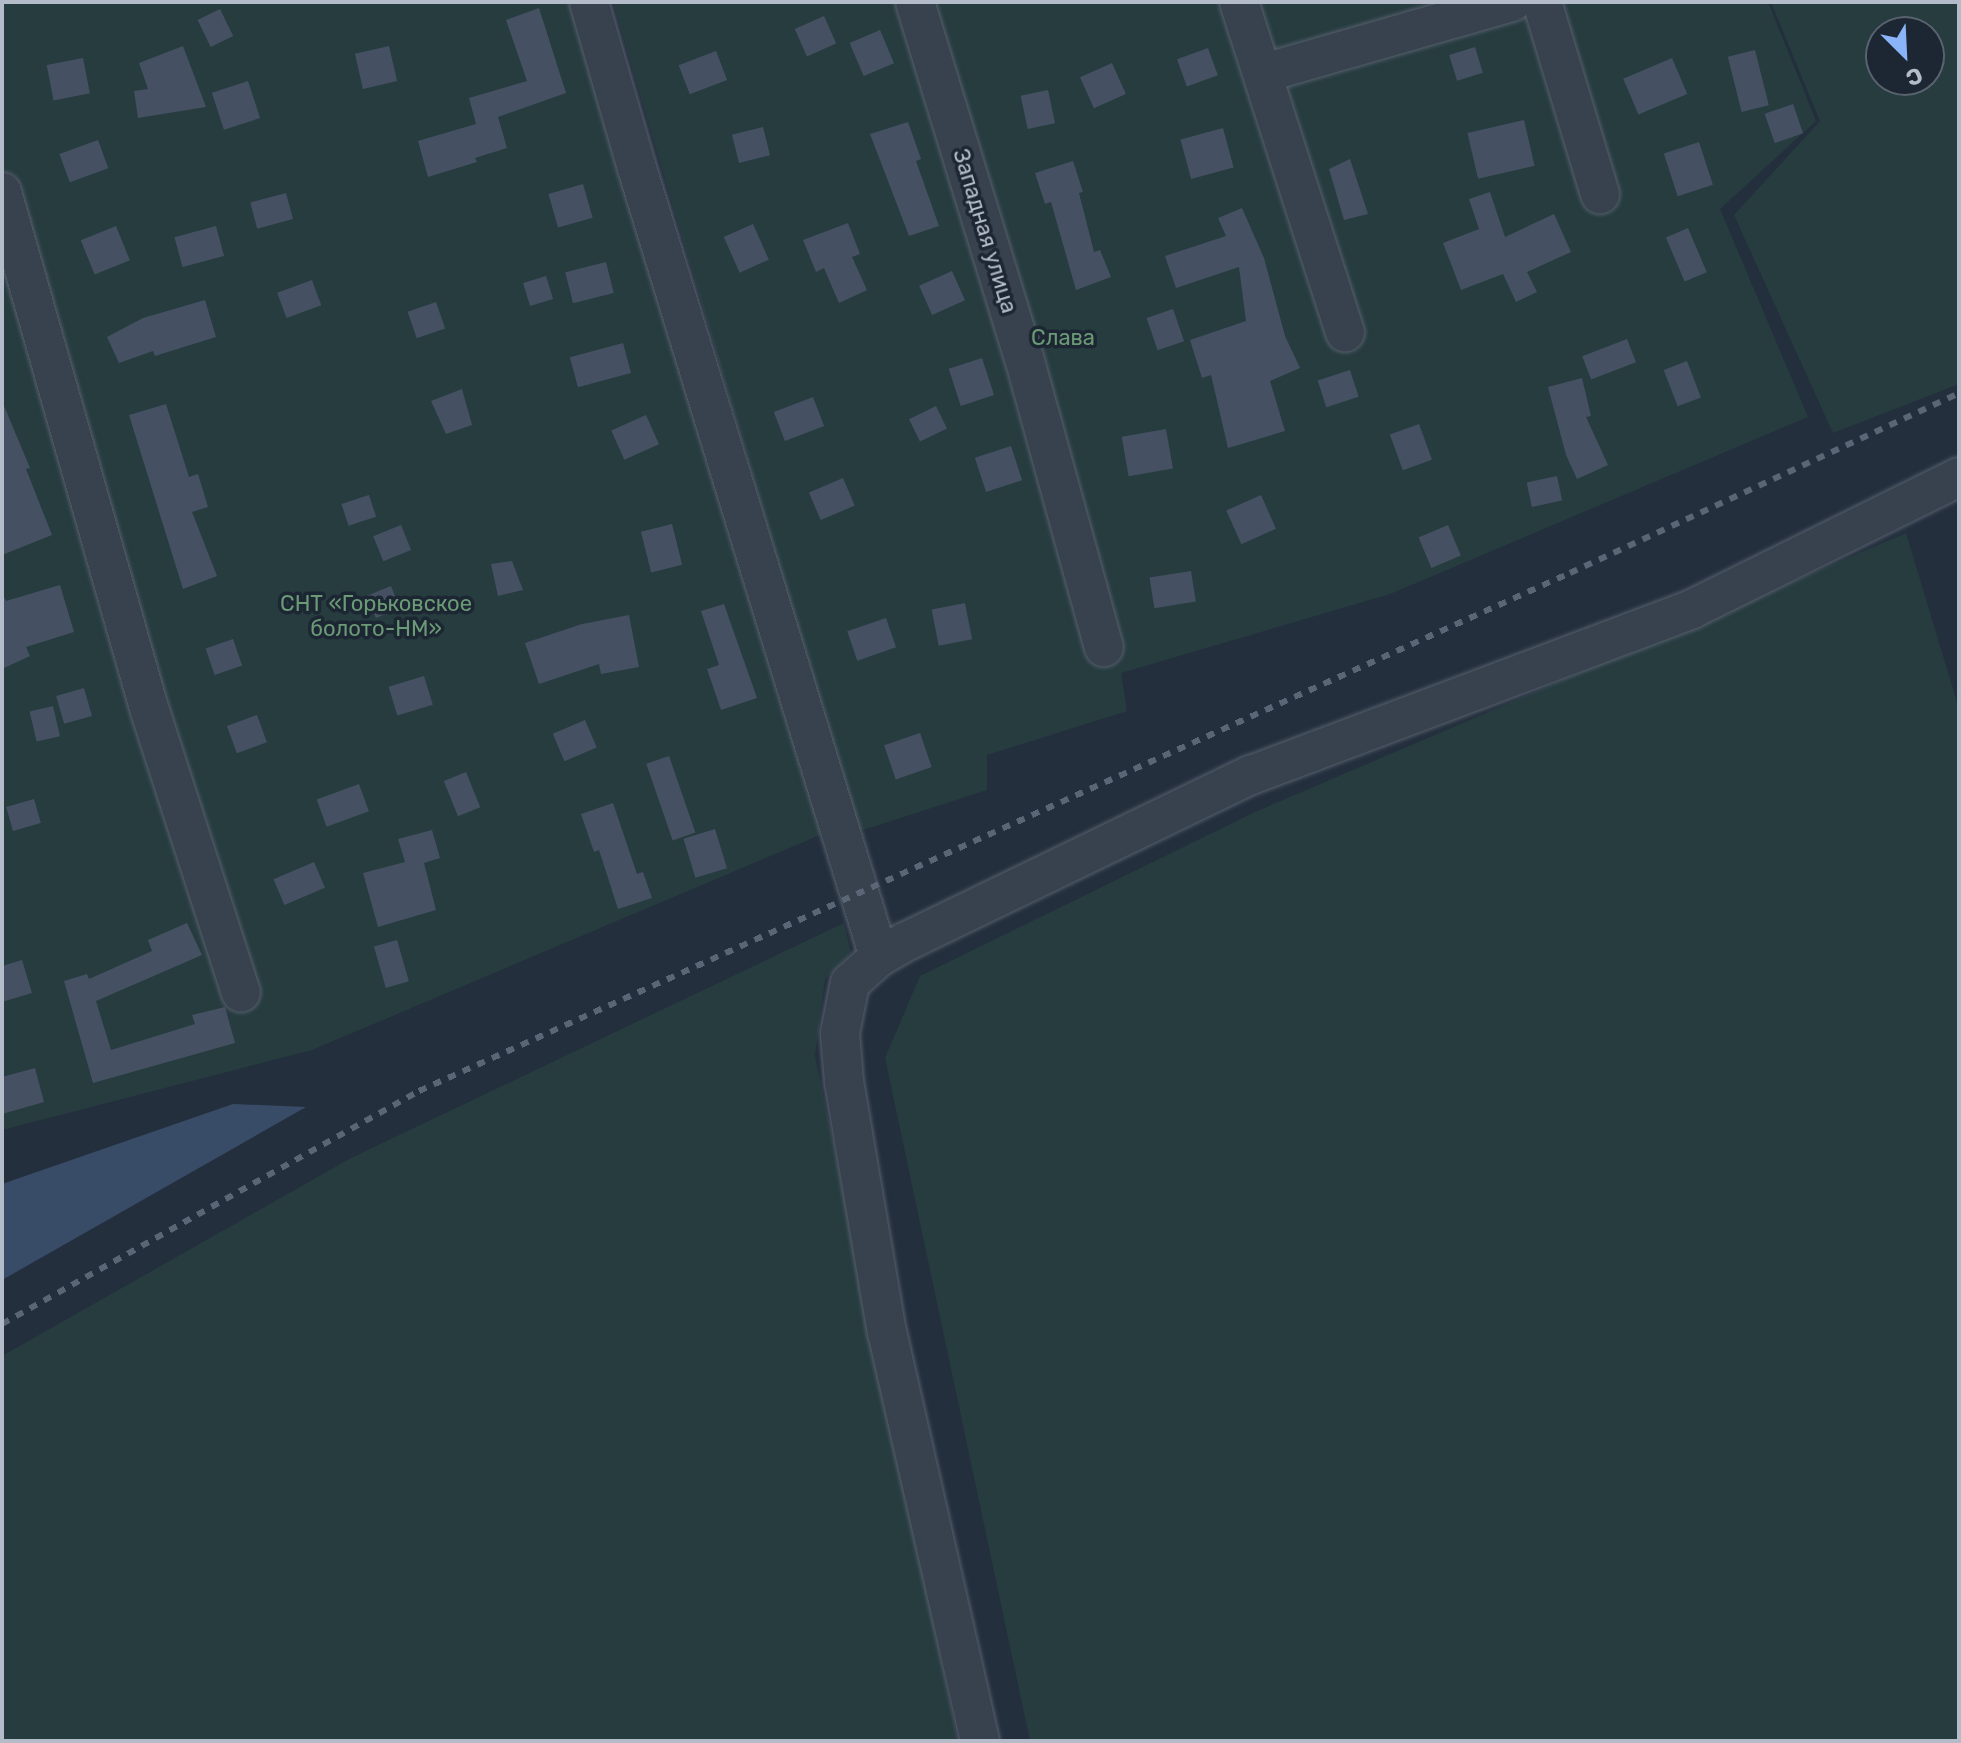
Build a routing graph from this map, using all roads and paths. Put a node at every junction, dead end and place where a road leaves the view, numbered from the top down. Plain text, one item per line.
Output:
1 (589, 2) edge
2 (915, 2) edge
3 (1239, 2) edge
4 (1512, 2) edge
5 (1542, 2) edge
6 (1264, 73) junction
7 (2, 192) edge
8 (1600, 194) dead end
9 (1345, 332) dead end
10 (1959, 477) edge
11 (1104, 647) dead end
12 (879, 957) junction
13 (241, 992) dead end
14 (980, 1741) edge

1 - 12 street
2 - 11 street, Западная улица
3 - 6 street
4 - 6 street
5 - 8 street
6 - 9 street
7 - 13 street
10 - 12 street
12 - 14 street

